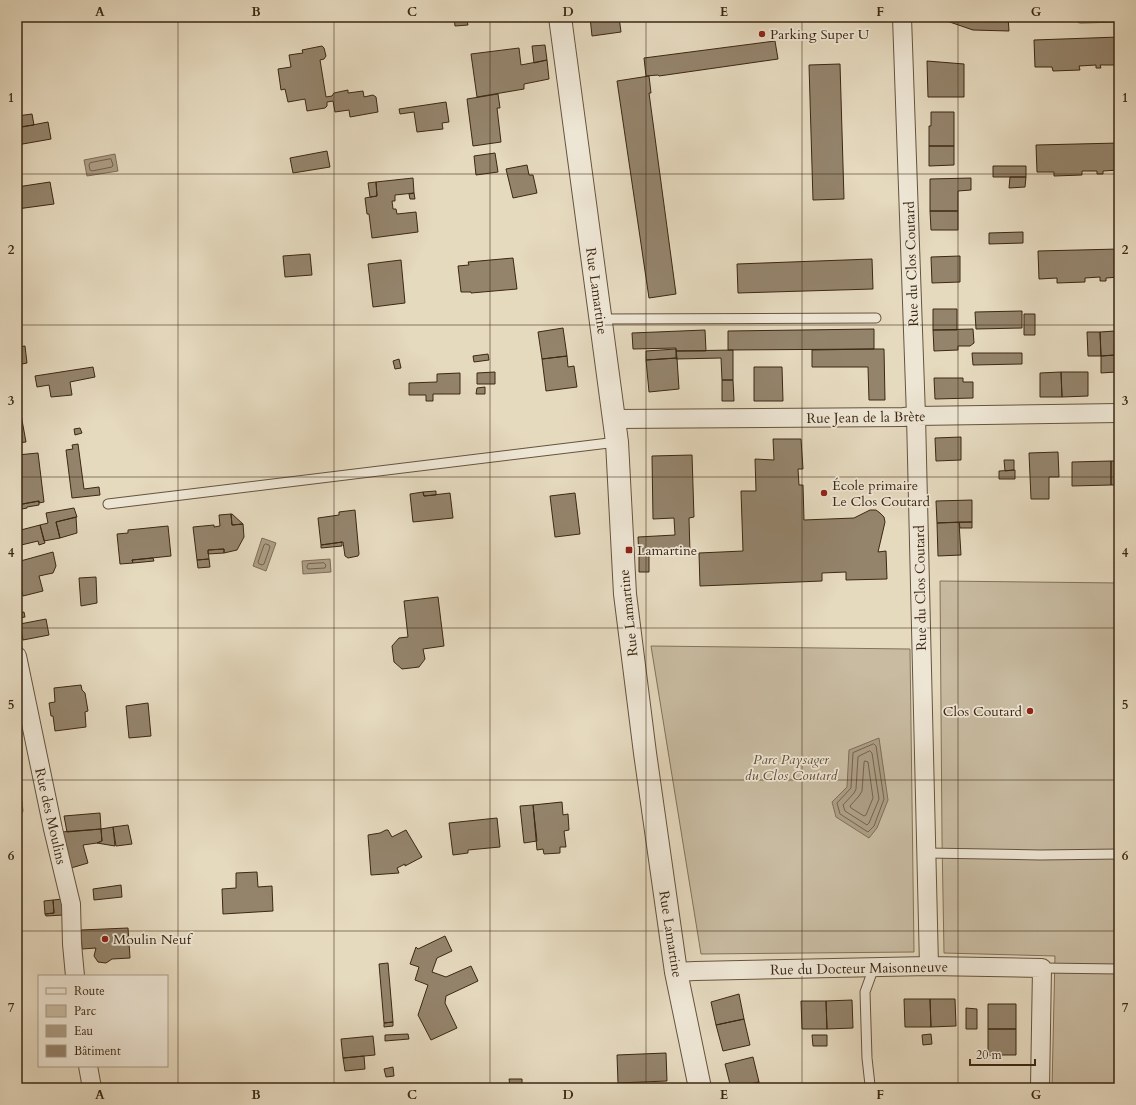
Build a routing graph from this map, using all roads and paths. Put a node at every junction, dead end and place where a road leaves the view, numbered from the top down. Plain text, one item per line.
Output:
1 (560, 17) edge
2 (902, 17) edge
3 (1081, 17) edge
4 (1119, 17) edge
5 (876, 318) dead end
6 (600, 319) junction
7 (1119, 413) edge
8 (916, 416) junction
9 (614, 419) junction
10 (617, 442) junction
11 (108, 504) dead end
12 (17, 656) edge
13 (926, 853) junction
14 (1119, 854) edge
15 (929, 966) junction
16 (874, 967) junction
17 (1042, 968) junction
18 (1119, 968) edge
19 (676, 972) junction
20 (75, 975) edge
21 (88, 1067) edge
22 (870, 1085) dead end
23 (92, 1088) edge
24 (700, 1088) edge
25 (1040, 1088) edge

1 - 6 street, Rue Lamartine
2 - 8 street, Rue du Clos Coutard
3 - 4 lane
5 - 6 lane
6 - 9 street, Rue Lamartine
7 - 8 street, Rue Jean de la Brète
8 - 9 street, Rue Jean de la Brète
8 - 13 street, Rue du Clos Coutard
9 - 10 street, Rue Lamartine
10 - 11 lane
10 - 19 street, Rue Lamartine
12 - 20 street, Rue des Moulins
13 - 14 lane
13 - 15 street, Rue du Clos Coutard
15 - 16 street, Rue du Docteur Maisonneuve
15 - 17 street, Rue du Docteur Maisonneuve
16 - 19 street, Rue du Docteur Maisonneuve
16 - 22 lane
17 - 18 lane
17 - 25 street
19 - 24 street, Rue Lamartine
21 - 23 street

